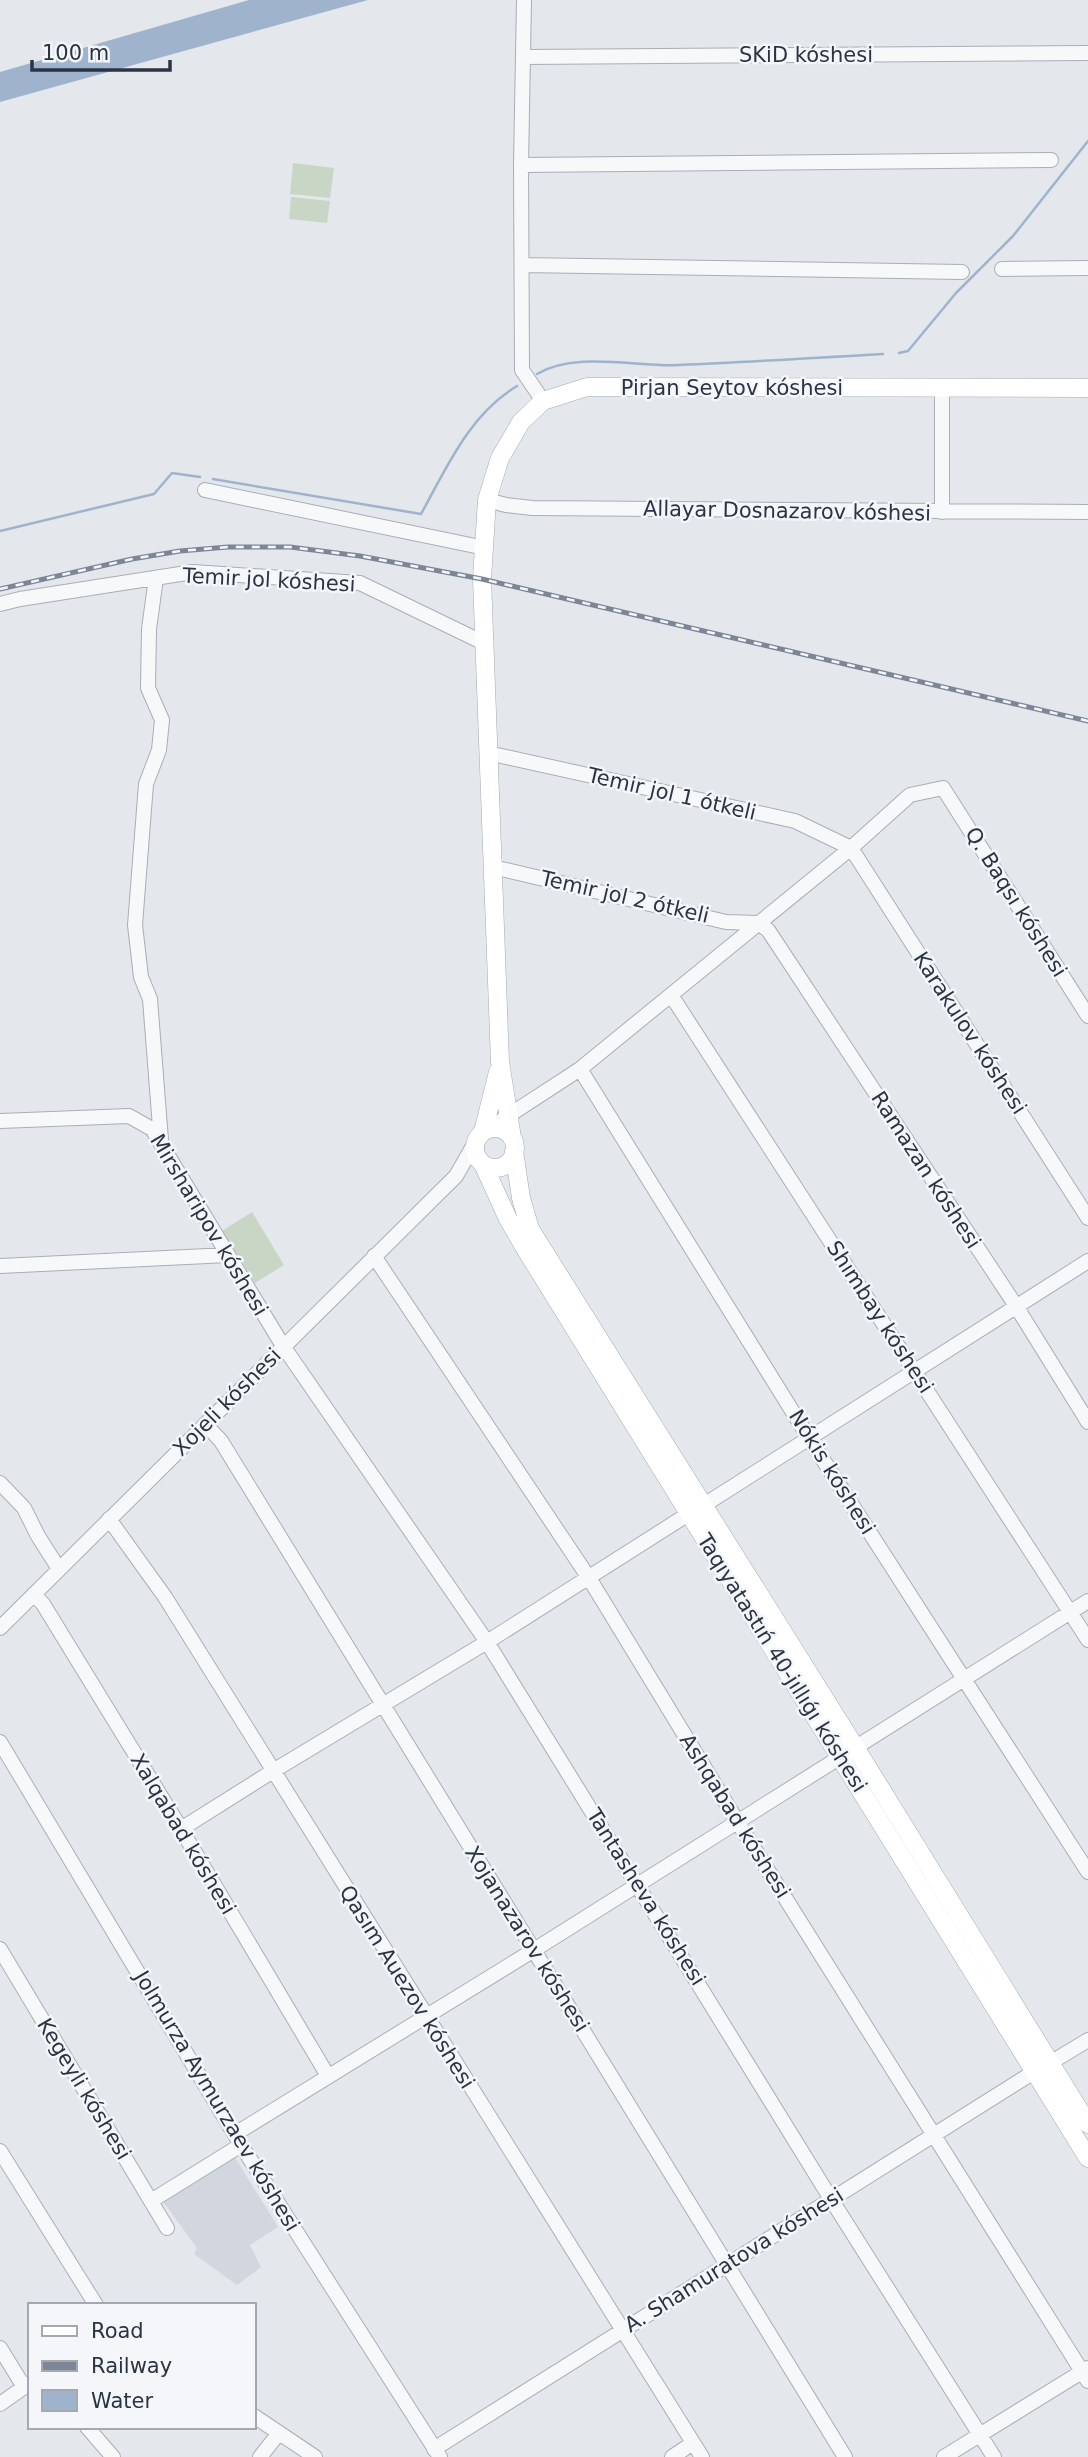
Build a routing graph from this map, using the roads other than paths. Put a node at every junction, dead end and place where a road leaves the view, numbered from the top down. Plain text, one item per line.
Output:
1 (524, 0) edge
2 (1088, 53) edge
3 (523, 57) junction
4 (1051, 160) dead end
5 (521, 165) junction
6 (522, 265) junction
7 (1088, 268) edge
8 (1002, 269) dead end
9 (962, 272) dead end
10 (1088, 388) edge
11 (942, 389) junction
12 (543, 401) junction
13 (205, 490) dead end
14 (487, 500) junction
15 (942, 512) junction
16 (1088, 512) edge
17 (485, 548) junction
18 (156, 578) junction
19 (0, 604) edge
20 (484, 643) junction
21 (488, 753) junction
22 (851, 848) junction
23 (493, 867) junction
24 (758, 923) junction
25 (671, 995) junction
26 (1088, 1016) edge
27 (500, 1062) junction
28 (580, 1069) junction
29 (508, 1116) junction
30 (0, 1121) edge
31 (482, 1134) junction
32 (161, 1144) junction
33 (513, 1145) junction
34 (483, 1164) junction
35 (456, 1176) junction
36 (1088, 1218) edge
37 (228, 1255) junction
38 (374, 1255) junction
39 (1088, 1261) edge
40 (0, 1266) edge
41 (1016, 1307) junction
42 (283, 1346) junction
43 (915, 1371) junction
44 (1088, 1422) edge
45 (205, 1424) junction
46 (809, 1438) junction
47 (0, 1483) edge
48 (697, 1509) junction
49 (109, 1519) junction
50 (59, 1569) junction
51 (589, 1578) junction
52 (34, 1594) junction
53 (1088, 1601) edge
54 (1070, 1612) junction
55 (0, 1628) edge
56 (1088, 1640) edge
57 (487, 1642) junction
58 (963, 1678) junction
59 (383, 1705) junction
60 (0, 1742) edge
61 (848, 1752) junction
62 (273, 1771) junction
63 (737, 1821) junction
64 (181, 1829) junction
65 (1088, 1872) edge
66 (639, 1884) junction
67 (0, 1949) edge
68 (534, 1950) junction
69 (426, 2017) junction
70 (1088, 2040) edge
71 (1042, 2067) junction
72 (328, 2076) junction
73 (1088, 2124) edge
74 (934, 2135) junction
75 (238, 2139) junction
76 (0, 2151) edge
77 (1088, 2158) edge
78 (831, 2199) junction
79 (151, 2201) junction
80 (167, 2228) dead end
81 (727, 2265) junction
82 (95, 2303) edge
83 (623, 2330) junction
84 (0, 2348) edge
85 (1086, 2373) edge
86 (27, 2385) edge
87 (0, 2404) edge
88 (256, 2417) edge
89 (89, 2429) edge
90 (279, 2433) junction
91 (980, 2434) junction
92 (694, 2443) junction
93 (437, 2453) edge
94 (113, 2457) edge
95 (260, 2457) edge
96 (316, 2457) edge
97 (672, 2457) edge
98 (702, 2457) edge
99 (845, 2457) edge
100 (944, 2457) edge
101 (994, 2457) edge

1 - 3 street
2 - 3 street, SKiD kóshesi
3 - 5 street
4 - 5 street
5 - 6 street
6 - 9 street
6 - 12 street
7 - 8 street
10 - 11 main road, Pirjan Seytov kóshesi
11 - 12 main road, Pirjan Seytov kóshesi
11 - 15 street
12 - 14 main road, Pirjan Seytov kóshesi
13 - 17 street
14 - 15 street, Allayar Dosnazarov kóshesi
14 - 17 main road, Pirjan Seytov kóshesi
15 - 16 street, Allayar Dosnazarov kóshesi
17 - 20 main road, Pirjan Seytov kóshesi
18 - 19 street, Temir jol kóshesi
18 - 20 street, Temir jol kóshesi
18 - 32 street
20 - 21 main road, Pirjan Seytov kóshesi
21 - 22 street, Temir jol 1 ótkeli
21 - 23 main road, Pirjan Seytov kóshesi
22 - 24 street
22 - 26 street, Q. Baqsı kóshesi
22 - 36 street, Karakulov kóshesi
23 - 24 street, Temir jol 2 ótkeli
23 - 27 main road, Pirjan Seytov kóshesi
24 - 25 street
24 - 41 street, Ramazan kóshesi
25 - 28 street
25 - 43 street, Shımbay kóshesi
27 - 29 main road, Taqıyatastıń 40-jıllıǵı kóshesi
27 - 31 main road
28 - 29 street
28 - 46 street, Nókis kóshesi
29 - 31 street
29 - 33 main road, Taqıyatastıń 40-jıllıǵı kóshesi
30 - 32 street, Mirsharipov kóshesi
31 - 33 main road
31 - 34 main road
31 - 35 street
32 - 37 street, Mirsharipov kóshesi
33 - 34 main road
33 - 48 main road, Taqıyatastıń 40-jıllıǵı kóshesi
34 - 35 street
34 - 48 main road, Taqıyatastıń 40-jıllıǵı kóshesi
35 - 38 street, Xojeli kóshesi
37 - 40 street
37 - 42 street, Mirsharipov kóshesi
38 - 42 street, Xojeli kóshesi
38 - 51 street, Ashqabad kóshesi
39 - 41 street
41 - 43 street
41 - 44 street, Ramazan kóshesi
42 - 45 street, Xojeli kóshesi
42 - 57 street, Tantasheva kóshesi
43 - 46 street
43 - 54 street, Shımbay kóshesi
45 - 49 street, Xojeli kóshesi
45 - 59 street, Xojanazarov kóshesi
46 - 48 street
46 - 58 street, Nókis kóshesi
47 - 50 street
48 - 51 street
48 - 61 main road, Taqıyatastıń 40-jıllıǵı kóshesi
49 - 50 street, Xojeli kóshesi
49 - 62 street, Qasım Auezov kóshesi
50 - 52 street, Xojeli kóshesi
51 - 57 street
51 - 63 street, Ashqabad kóshesi
52 - 55 street, Xojeli kóshesi
52 - 64 street, Xalqabad kóshesi
53 - 54 street
54 - 56 street, Shımbay kóshesi
54 - 58 street
57 - 59 street
57 - 66 street, Tantasheva kóshesi
58 - 61 street
58 - 65 street, Nókis kóshesi
59 - 62 street
59 - 68 street, Xojanazarov kóshesi
60 - 75 street, Jolmurza Aymurzaev kóshesi
61 - 63 street
61 - 71 main road, Taqıyatastıń 40-jıllıǵı kóshesi
62 - 64 street
62 - 69 street, Qasım Auezov kóshesi
63 - 66 street
63 - 74 street, Ashqabad kóshesi
64 - 72 street, Xalqabad kóshesi
66 - 68 street
66 - 78 street, Tantasheva kóshesi
67 - 79 street, Kegeyli kóshesi
68 - 69 street
68 - 81 street, Xojanazarov kóshesi
69 - 72 street
69 - 83 street, Qasım Auezov kóshesi
70 - 71 street, A. Shamuratova kóshesi
71 - 73 main road, Taqıyatastıń 40-jıllıǵı kóshesi
71 - 74 street, A. Shamuratova kóshesi
71 - 77 main road, Taqıyatastıń 40-jıllıǵı kóshesi
72 - 75 street
74 - 78 street, A. Shamuratova kóshesi
74 - 85 street, Ashqabad kóshesi
75 - 79 street
75 - 93 street, Jolmurza Aymurzaev kóshesi
76 - 82 street
78 - 81 street, A. Shamuratova kóshesi
78 - 91 street, Tantasheva kóshesi
79 - 80 street, Kegeyli kóshesi
81 - 83 street, A. Shamuratova kóshesi
81 - 99 street, Xojanazarov kóshesi
83 - 92 street, Qasım Auezov kóshesi
83 - 93 street, A. Shamuratova kóshesi
84 - 86 street
85 - 91 street
86 - 87 street
88 - 90 street
89 - 94 street
90 - 95 street
90 - 96 street
91 - 100 street
91 - 101 street, Tantasheva kóshesi
92 - 97 street
92 - 98 street, Qasım Auezov kóshesi

